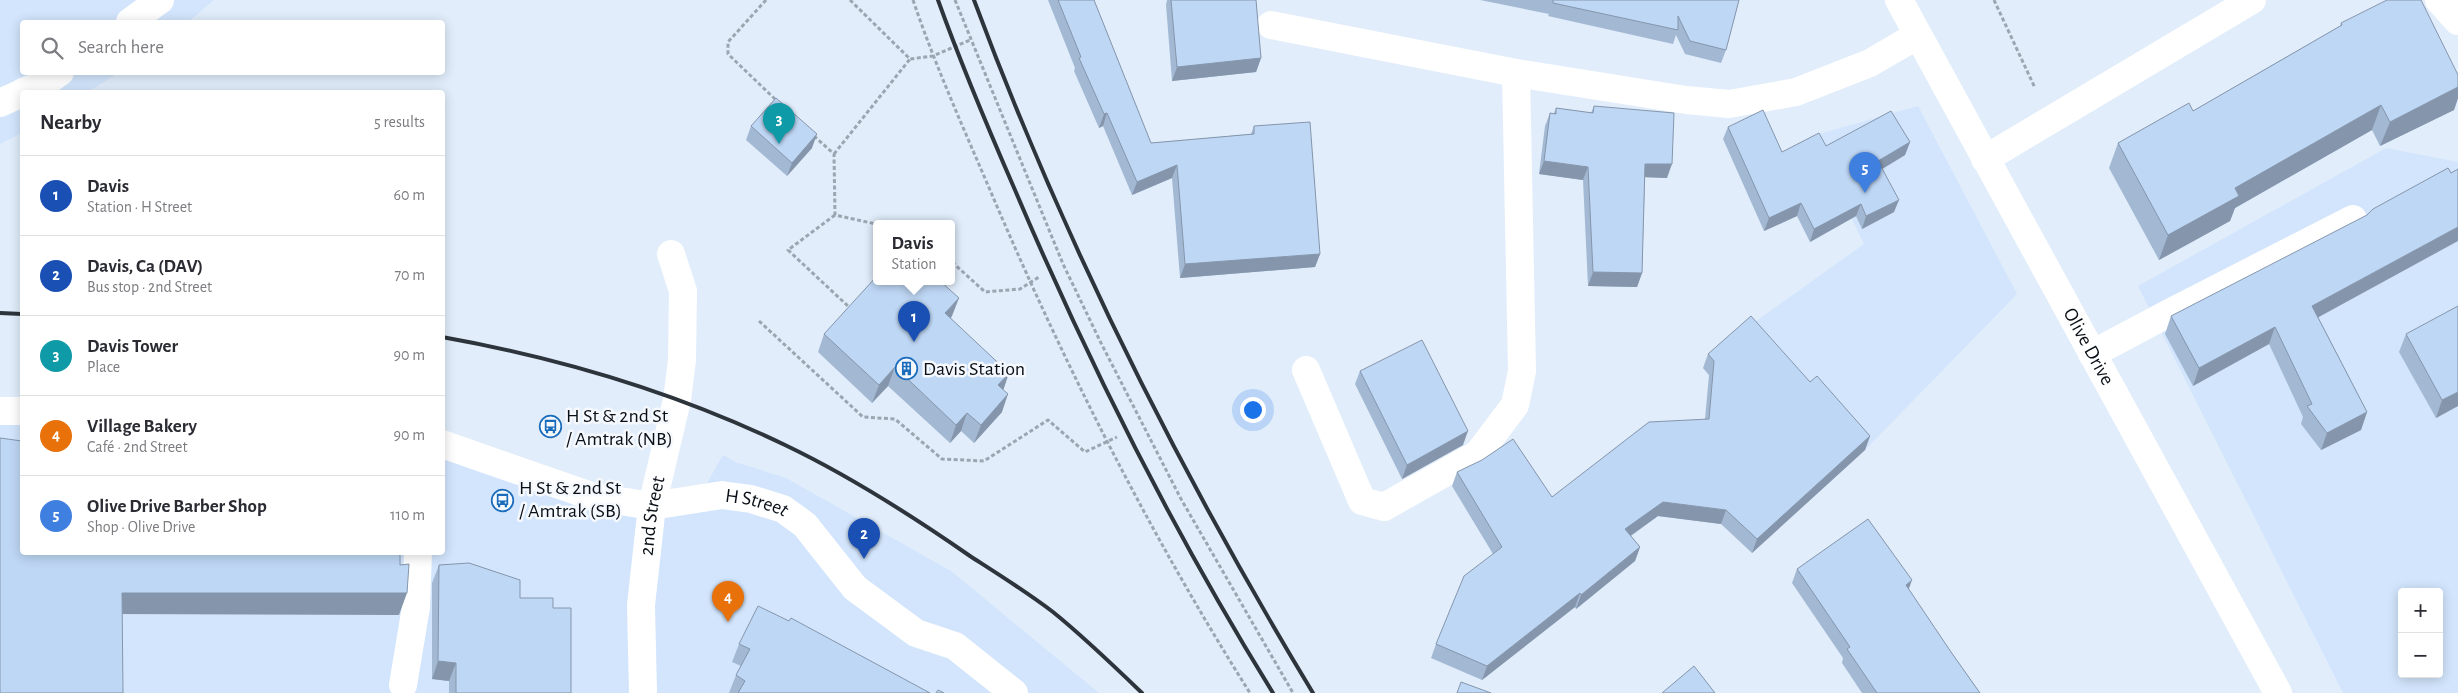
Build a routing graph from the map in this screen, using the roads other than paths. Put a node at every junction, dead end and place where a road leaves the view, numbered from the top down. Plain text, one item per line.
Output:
1 (160, 0) edge
2 (1899, 0) edge
3 (2252, 0) edge
4 (2439, 0) edge
5 (133, 20) edge
6 (2458, 21) edge
7 (1270, 25) dead end
8 (1918, 35) junction
9 (1516, 73) junction
10 (56, 75) edge
11 (30, 90) edge
12 (20, 94) edge
13 (0, 103) edge
14 (1985, 159) junction
15 (2353, 219) dead end
16 (671, 254) dead end
17 (2092, 354) junction
18 (1306, 370) dead end
19 (0, 411) edge
20 (20, 411) edge
21 (445, 445) edge
22 (652, 506) junction
23 (418, 555) edge
24 (403, 685) dead end
25 (643, 693) edge
26 (1014, 693) edge
27 (2278, 693) edge

1 - 5 street
2 - 8 street, Olive Drive
3 - 14 street
4 - 6 street
7 - 9 street
8 - 9 street
8 - 14 street, Olive Drive
9 - 18 street
10 - 11 street
12 - 13 street
14 - 17 street, Olive Drive
15 - 17 street
16 - 22 street, 2nd Street
17 - 27 street, Olive Drive
19 - 20 street
21 - 22 street, H Street
22 - 25 street, 2nd Street
22 - 26 street, H Street
23 - 24 street

